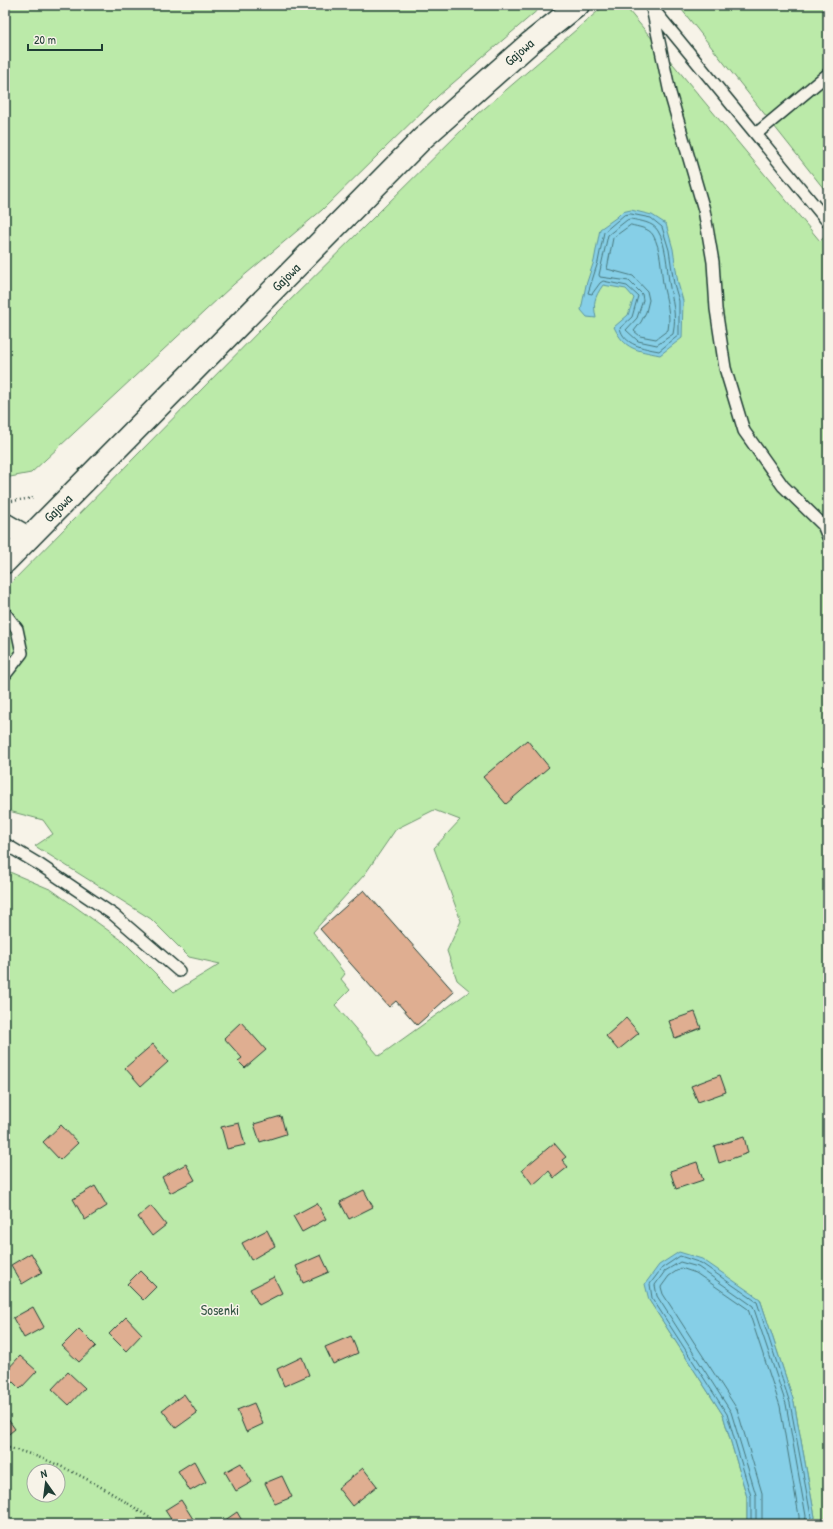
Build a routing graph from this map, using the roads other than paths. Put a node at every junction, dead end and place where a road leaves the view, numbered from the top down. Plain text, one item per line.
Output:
1 (578, 5) edge
2 (651, 7) edge
3 (828, 74) edge
4 (756, 134) junction
5 (828, 222) edge
6 (5, 524) edge
7 (828, 537) edge
8 (29, 538) junction
9 (5, 562) edge
10 (5, 613) edge
11 (5, 675) edge
12 (5, 844) edge
13 (179, 971) dead end

1 - 8 street, Gajowa
2 - 4 lane
2 - 7 lane
3 - 4 lane
4 - 5 lane
6 - 8 street
8 - 9 street, Gajowa
10 - 11 lane
12 - 13 lane

